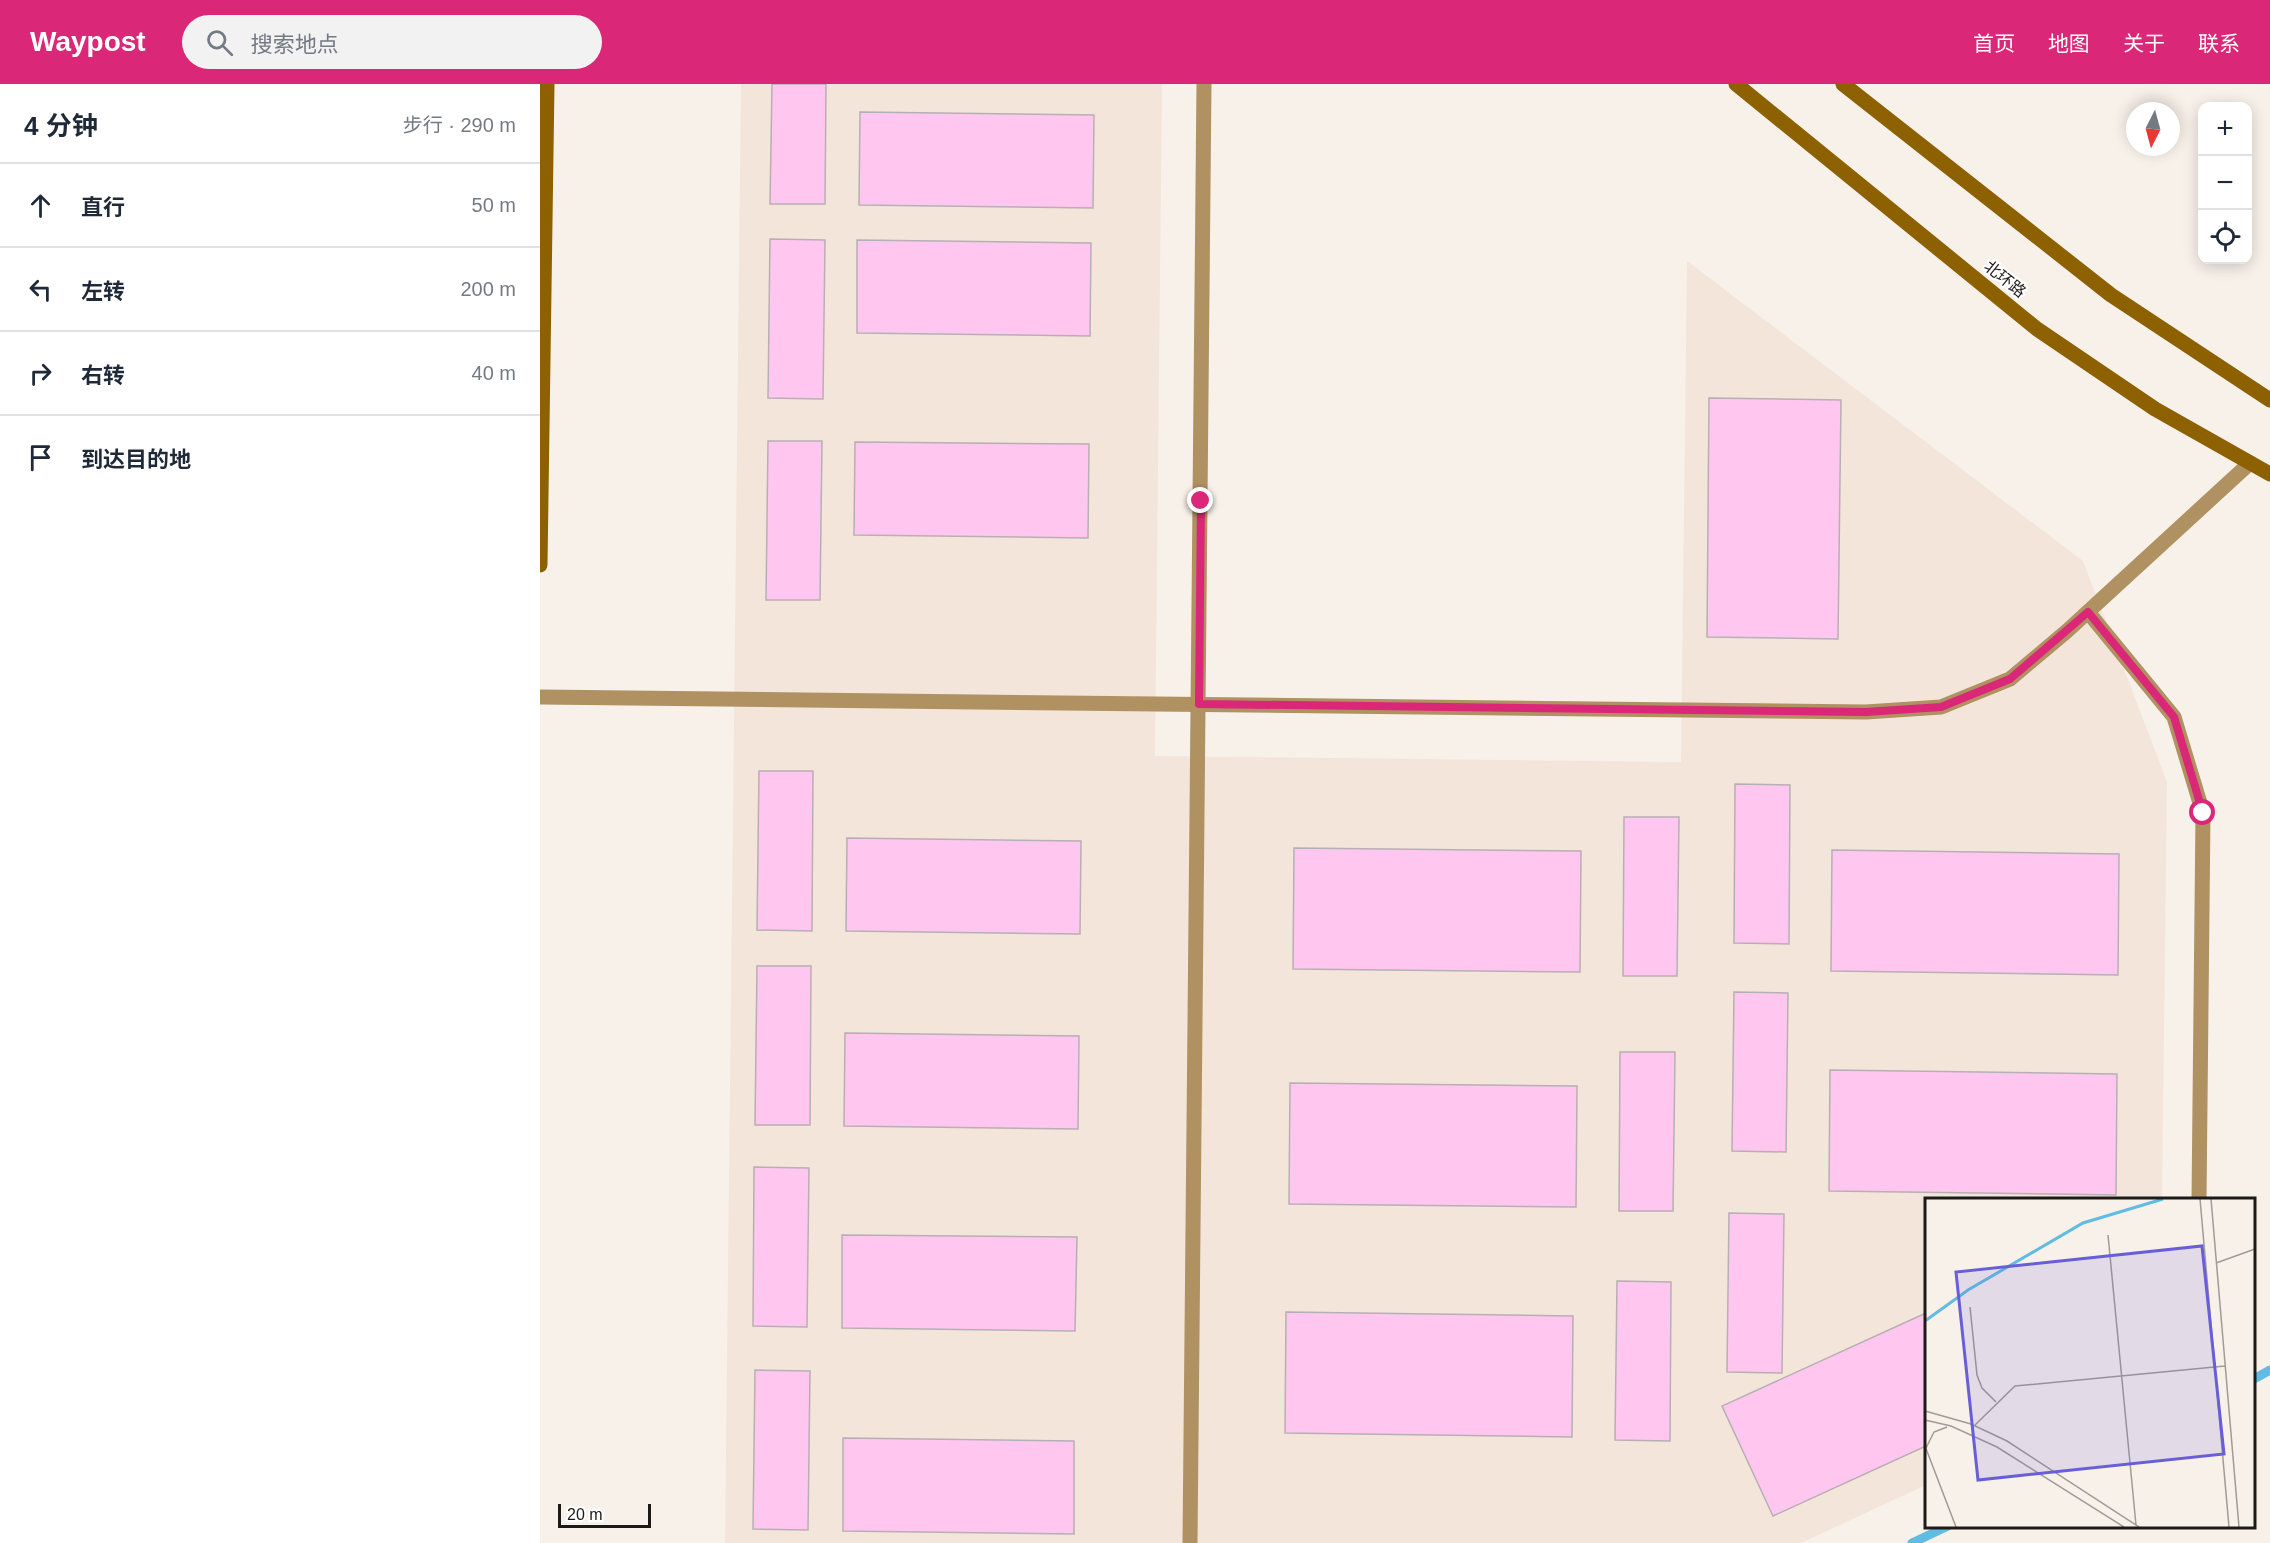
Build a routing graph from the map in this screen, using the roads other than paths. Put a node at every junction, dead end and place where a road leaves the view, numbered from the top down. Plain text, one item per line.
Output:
1 (547, 84) edge
2 (1204, 84) edge
3 (1736, 84) edge
4 (1843, 84) edge
5 (2270, 400) edge
6 (2250, 463) junction
7 (2270, 474) edge
8 (540, 565) edge
9 (2088, 612) junction
10 (540, 697) edge
11 (1199, 704) junction
12 (2199, 1198) edge
13 (1190, 1543) edge

1 - 8 main road
2 - 11 street
3 - 6 main road, 北环路
4 - 5 main road
6 - 7 main road, 北环路
6 - 9 street
9 - 11 street
9 - 12 street
10 - 11 street
11 - 13 street

